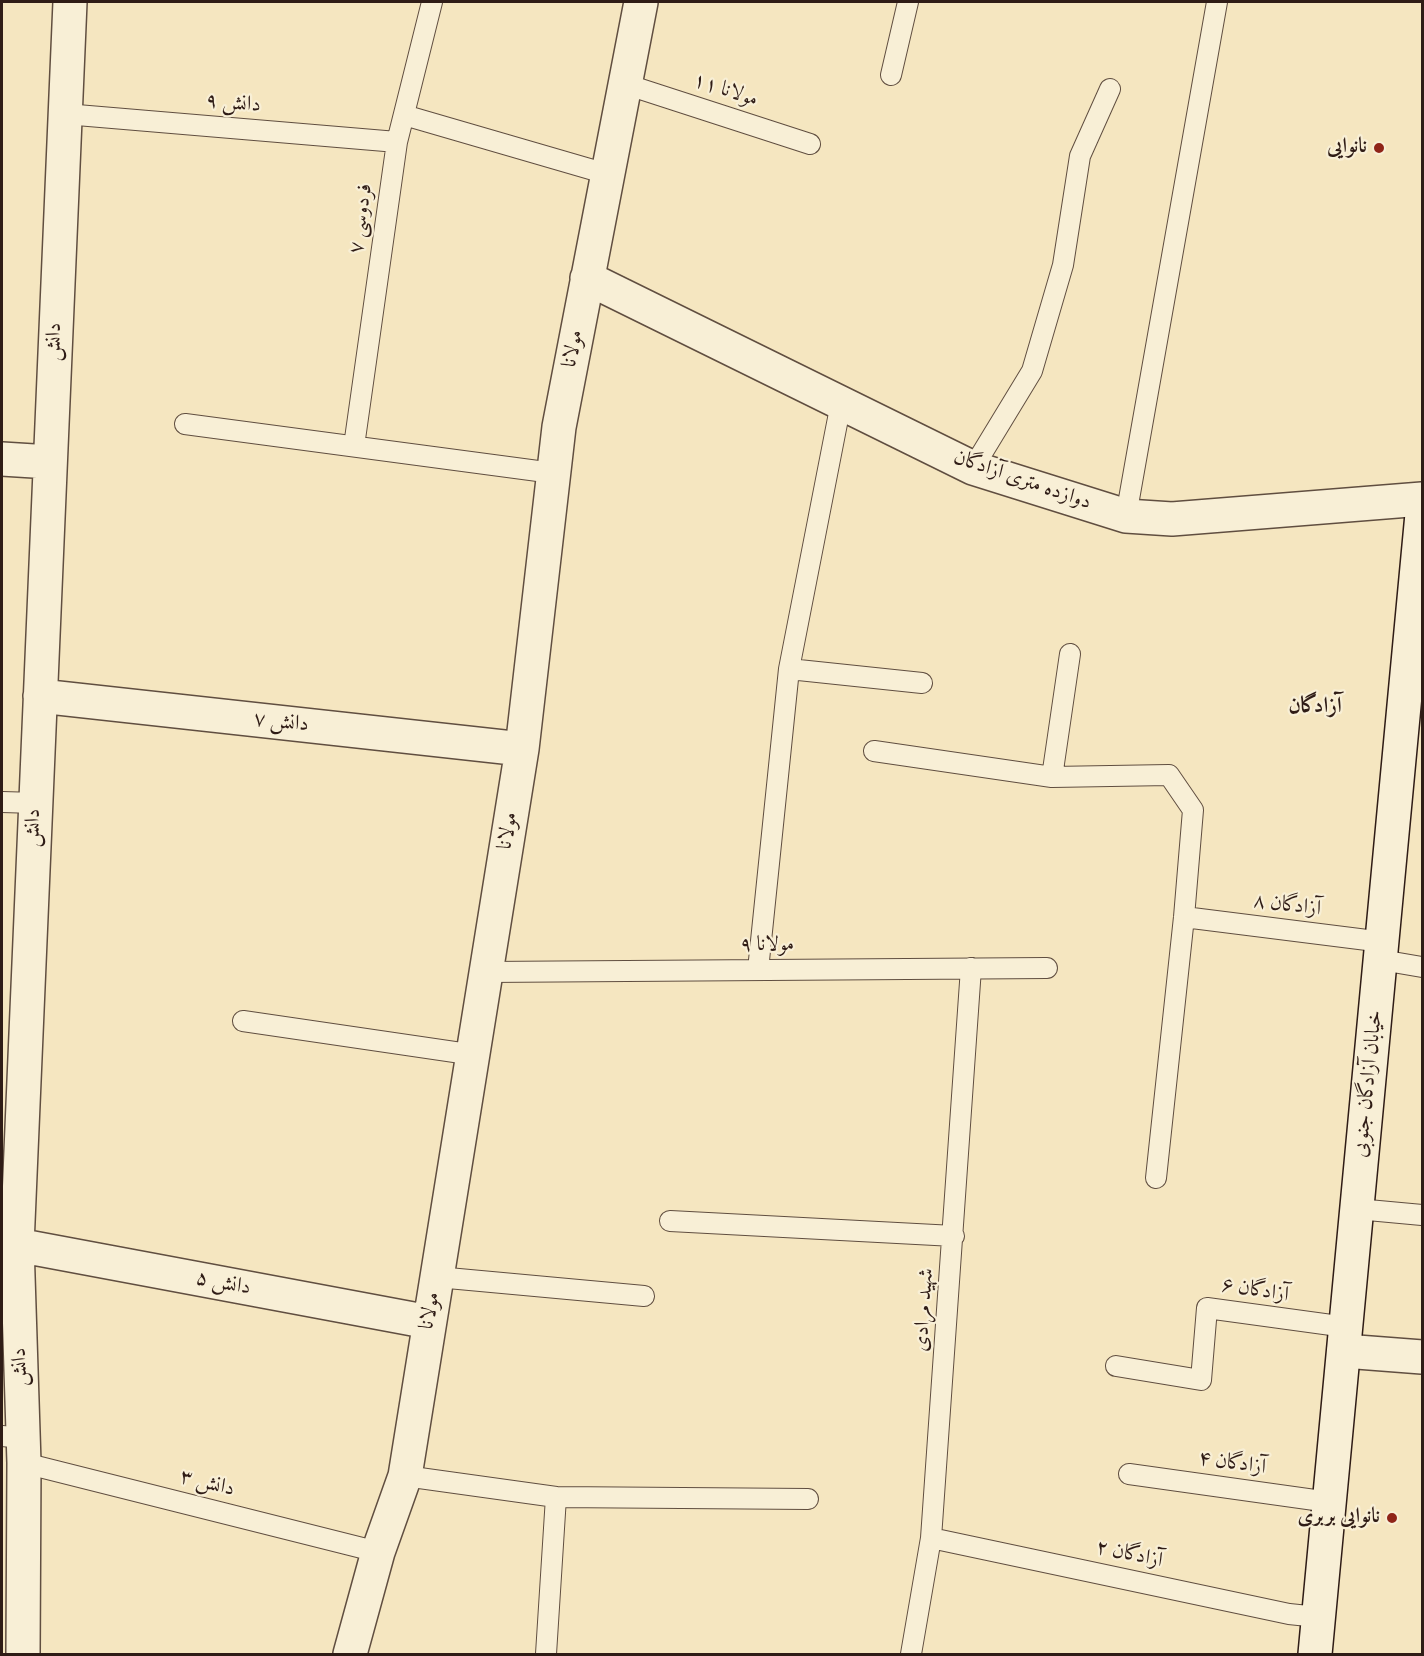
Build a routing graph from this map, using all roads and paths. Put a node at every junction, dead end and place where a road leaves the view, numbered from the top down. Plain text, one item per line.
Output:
1 (69, 2) edge
2 (432, 2) edge
3 (641, 2) edge
4 (908, 2) edge
5 (1217, 2) edge
6 (891, 75) dead end
7 (625, 84) junction
8 (1110, 89) dead end
9 (65, 114) junction
10 (404, 115) junction
11 (397, 142) junction
12 (810, 144) dead end
13 (607, 174) junction
14 (587, 278) junction
15 (841, 403) junction
16 (185, 424) dead end
17 (354, 446) junction
18 (2, 459) edge
19 (50, 462) junction
20 (973, 468) junction
21 (553, 473) junction
22 (1422, 499) edge
23 (1422, 514) edge
24 (1126, 516) junction
25 (1070, 654) dead end
26 (789, 669) junction
27 (922, 683) dead end
28 (40, 696) junction
29 (522, 749) junction
30 (874, 751) dead end
31 (1052, 777) junction
32 (2, 802) edge
33 (36, 803) junction
34 (1184, 917) junction
35 (1382, 951) junction
36 (1422, 967) edge
37 (971, 968) junction
38 (1047, 968) dead end
39 (758, 970) junction
40 (487, 972) junction
41 (243, 1021) dead end
42 (475, 1055) junction
43 (11, 1144) edge
44 (1156, 1178) dead end
45 (1357, 1209) junction
46 (1422, 1215) edge
47 (670, 1221) dead end
48 (954, 1236) junction
49 (16, 1245) junction
50 (437, 1277) junction
51 (644, 1296) dead end
52 (429, 1322) junction
53 (1345, 1339) junction
54 (1422, 1357) edge
55 (1116, 1366) dead end
56 (16, 1446) edge
57 (1129, 1474) dead end
58 (405, 1476) junction
59 (556, 1497) junction
60 (808, 1499) dead end
61 (1329, 1502) junction
62 (931, 1538) junction
63 (378, 1552) junction
64 (1318, 1617) junction
65 (23, 1654) edge
66 (350, 1654) edge
67 (546, 1654) edge
68 (911, 1654) edge
69 (1315, 1654) edge

1 - 9 street, دانش
2 - 10 lane, فردوسی ۷
3 - 7 street, مولانا
4 - 6 lane
5 - 24 lane
7 - 12 lane, مولانا ۱۱
7 - 13 street, مولانا
8 - 20 lane
9 - 11 lane, دانش ۹
9 - 19 street, دانش
10 - 11 lane, فردوسی ۷
10 - 13 lane
11 - 17 lane, فردوسی ۷
13 - 14 street, مولانا
14 - 15 street, دوازده متری آزادگان
14 - 21 street, مولانا
15 - 20 street, دوازده متری آزادگان
15 - 26 lane
16 - 17 lane
17 - 21 lane
18 - 19 street
19 - 28 street, دانش
20 - 24 street, دوازده متری آزادگان
21 - 29 street, مولانا
22 - 24 street, دوازده متری آزادگان
23 - 35 street, خیابان آزادگان جنوبی
25 - 31 lane
26 - 27 lane
26 - 39 lane
28 - 29 street, دانش ۷
28 - 33 street, دانش
29 - 40 street, مولانا
30 - 31 lane
31 - 34 lane
32 - 33 lane
33 - 43 street, دانش
34 - 35 lane, آزادگان ۸
34 - 44 lane
35 - 36 lane, آزادگان ۸
35 - 45 street, خیابان آزادگان جنوبی
37 - 38 lane, مولانا ۹
37 - 39 lane, مولانا ۹
37 - 48 lane, شهید مرادی
39 - 40 lane, مولانا ۹
40 - 42 street, مولانا
41 - 42 lane
42 - 50 street, مولانا
43 - 49 street, دانش
45 - 46 lane
45 - 53 street, خیابان آزادگان جنوبی
47 - 48 lane
48 - 62 lane, شهید مرادی
49 - 52 street, دانش ۵
49 - 56 street, دانش
50 - 51 lane
50 - 52 street, مولانا
52 - 58 street, مولانا
53 - 54 street
53 - 55 lane, آزادگان ۶
53 - 61 street, خیابان آزادگان جنوبی
56 - 63 lane, دانش ۳
56 - 65 street, دانش
57 - 61 lane, آزادگان ۴
58 - 59 lane
58 - 63 street, مولانا
59 - 60 lane
59 - 67 lane
61 - 64 street, خیابان آزادگان جنوبی
62 - 64 lane, آزادگان ۲
62 - 68 lane, شهید مرادی
63 - 66 street, مولانا
64 - 69 street, خیابان آزادگان جنوبی

